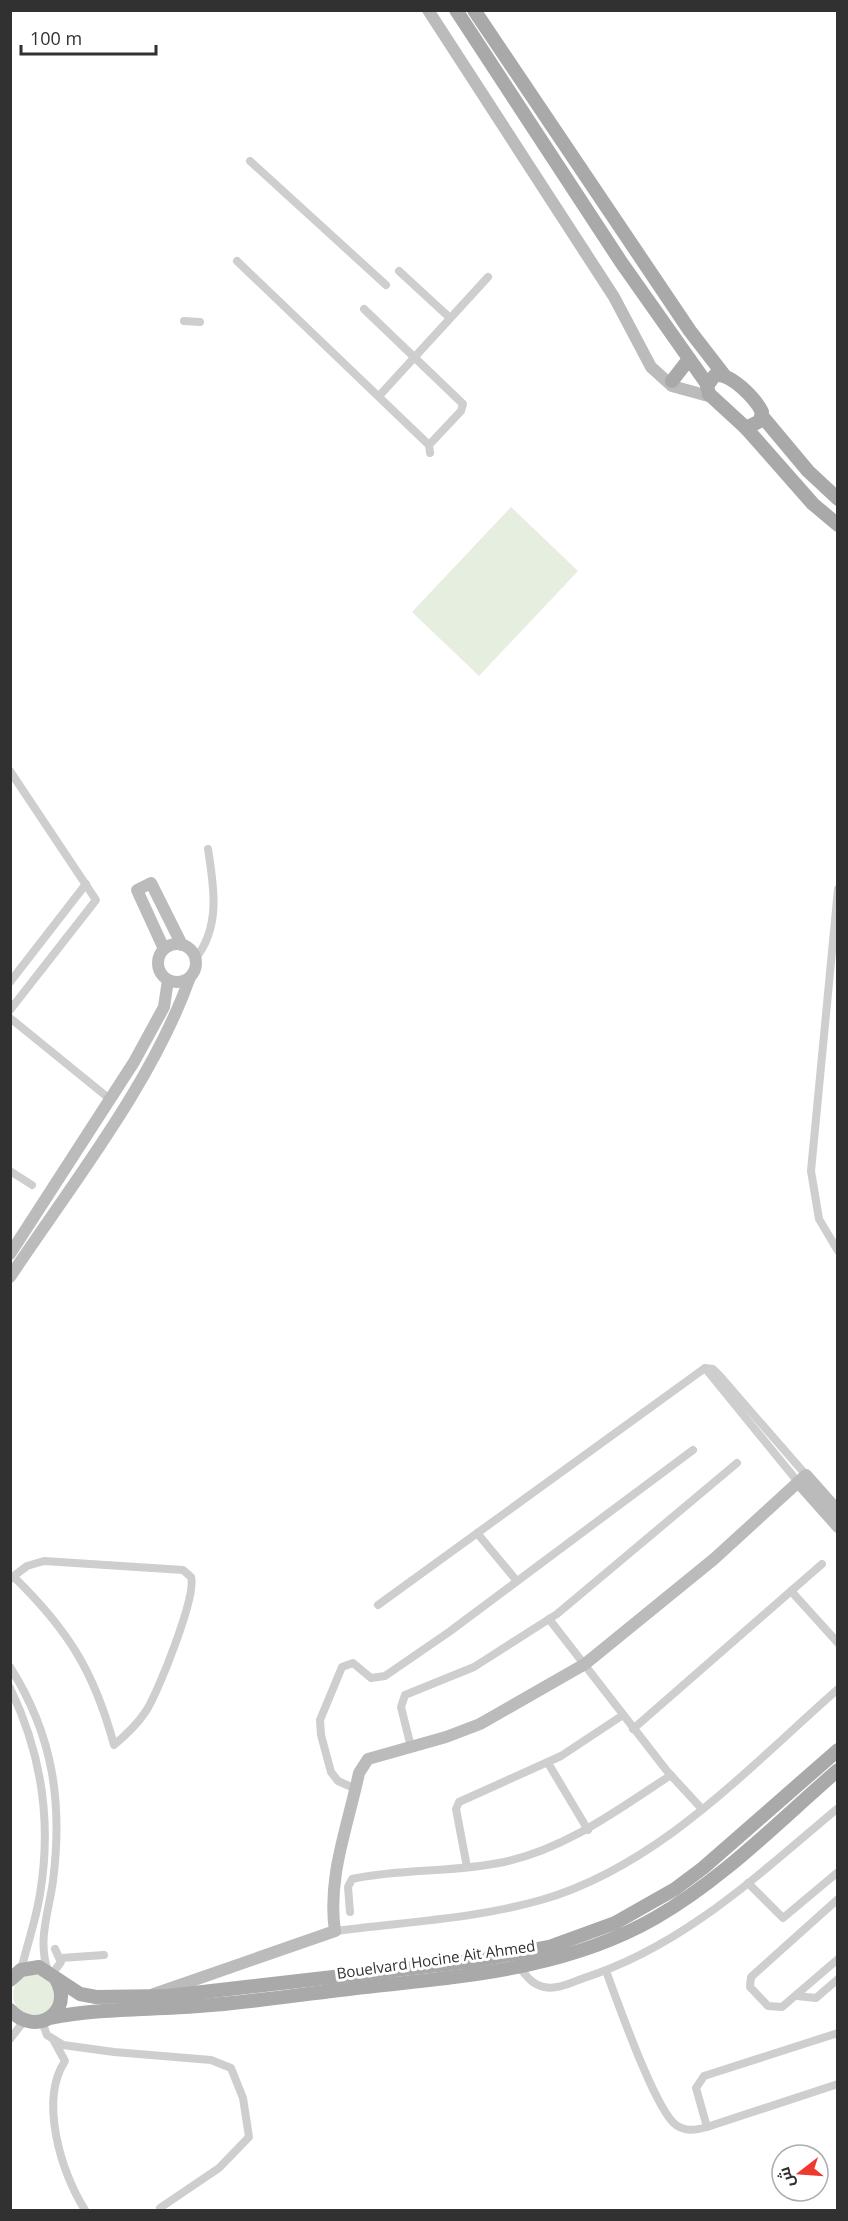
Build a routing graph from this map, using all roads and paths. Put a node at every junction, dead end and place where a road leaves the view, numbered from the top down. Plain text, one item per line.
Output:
1 (428, 10) edge
2 (456, 10) edge
3 (474, 10) edge
4 (250, 161) dead end
5 (237, 261) dead end
6 (399, 271) dead end
7 (488, 277) dead end
8 (386, 285) dead end
9 (364, 309) dead end
10 (450, 318) junction
11 (184, 321) dead end
12 (200, 322) dead end
13 (415, 357) junction
14 (689, 359) junction
15 (724, 375) junction
16 (666, 379) junction
17 (709, 389) junction
18 (379, 396) junction
19 (762, 416) junction
20 (746, 428) junction
21 (837, 499) edge
22 (837, 525) edge
23 (10, 771) edge
24 (208, 849) dead end
25 (86, 884) junction
26 (837, 889) edge
27 (182, 945) junction
28 (164, 949) junction
29 (195, 959) junction
30 (190, 977) junction
31 (168, 980) junction
32 (833, 980) edge
33 (10, 982) edge
34 (10, 1010) edge
35 (10, 1018) edge
36 (111, 1100) junction
37 (10, 1171) edge
38 (32, 1185) dead end
39 (837, 1251) edge
40 (10, 1254) edge
41 (10, 1277) edge
42 (693, 1450) dead end
43 (737, 1463) dead end
44 (802, 1478) junction
45 (837, 1511) edge
46 (837, 1527) edge
47 (477, 1533) junction
48 (822, 1564) dead end
49 (12, 1578) edge
50 (516, 1580) junction
51 (791, 1591) junction
52 (378, 1605) dead end
53 (549, 1619) junction
54 (837, 1643) edge
55 (585, 1664) junction
56 (10, 1666) edge
57 (10, 1688) edge
58 (837, 1689) edge
59 (623, 1715) junction
60 (633, 1729) junction
61 (411, 1747) junction
62 (837, 1750) edge
63 (548, 1763) junction
64 (837, 1770) edge
65 (671, 1775) junction
66 (356, 1789) junction
67 (837, 1808) edge
68 (702, 1809) junction
69 (588, 1830) junction
70 (467, 1867) junction
71 (837, 1872) edge
72 (748, 1883) junction
73 (837, 1899) edge
74 (350, 1911) dead end
75 (335, 1931) junction
76 (55, 1949) dead end
77 (104, 1955) dead end
78 (61, 1958) junction
79 (837, 1959) edge
80 (520, 1968) junction
81 (606, 1971) junction
82 (52, 1974) junction
83 (14, 1976) edge
84 (837, 1979) edge
85 (147, 1996) junction
86 (797, 1996) junction
87 (15, 2016) edge
88 (46, 2020) junction
89 (836, 2032) edge
90 (10, 2039) edge
91 (54, 2041) junction
92 (837, 2084) edge
93 (707, 2127) junction
94 (85, 2211) edge
95 (161, 2211) edge

1 - 16 street
2 - 14 main road
3 - 15 main road
4 - 8 street
5 - 18 street
6 - 10 street
7 - 10 street
9 - 13 street
10 - 13 street
11 - 12 street
13 - 18 street
13 - 18 street
14 - 16 main road
14 - 17 main road
15 - 17 main road
15 - 19 main road
16 - 17 street
17 - 20 main road
19 - 20 main road
19 - 21 main road
20 - 22 main road
23 - 25 street
24 - 29 street
25 - 33 street
25 - 34 street
26 - 32 street
27 - 28 street
27 - 28 street
27 - 29 street
28 - 31 street
29 - 30 street
30 - 31 street
30 - 41 street
31 - 36 street
32 - 39 street
35 - 36 street
36 - 40 street
37 - 38 street
42 - 50 street
43 - 53 street
44 - 45 street
44 - 46 street
44 - 47 street
44 - 55 street
47 - 50 street
47 - 52 street
48 - 51 street
49 - 49 street
50 - 66 street
51 - 54 street
51 - 60 street
53 - 55 street
53 - 61 street
55 - 59 street
55 - 61 street
56 - 82 street
57 - 83 street
58 - 68 street
59 - 60 street
59 - 63 street
60 - 65 street
61 - 66 street
62 - 85 main road
63 - 69 street
63 - 70 street
64 - 80 main road, Bouelvard Hocine Ait Ahmed
65 - 68 street
65 - 69 street
66 - 75 street
67 - 72 street
68 - 75 street
69 - 70 street
70 - 74 street
71 - 72 street
72 - 81 street
73 - 86 street
75 - 85 street
76 - 78 street
77 - 78 street
78 - 82 street
79 - 86 street
80 - 81 street
80 - 88 main road, Bouelvard Hocine Ait Ahmed
81 - 93 street
82 - 83 main road
82 - 85 main road
82 - 88 main road
84 - 86 street
87 - 88 main road, Bouelvard Hocine Ait Ahmed
87 - 90 street
88 - 91 street
89 - 93 street
91 - 94 street
91 - 95 street
92 - 93 street

